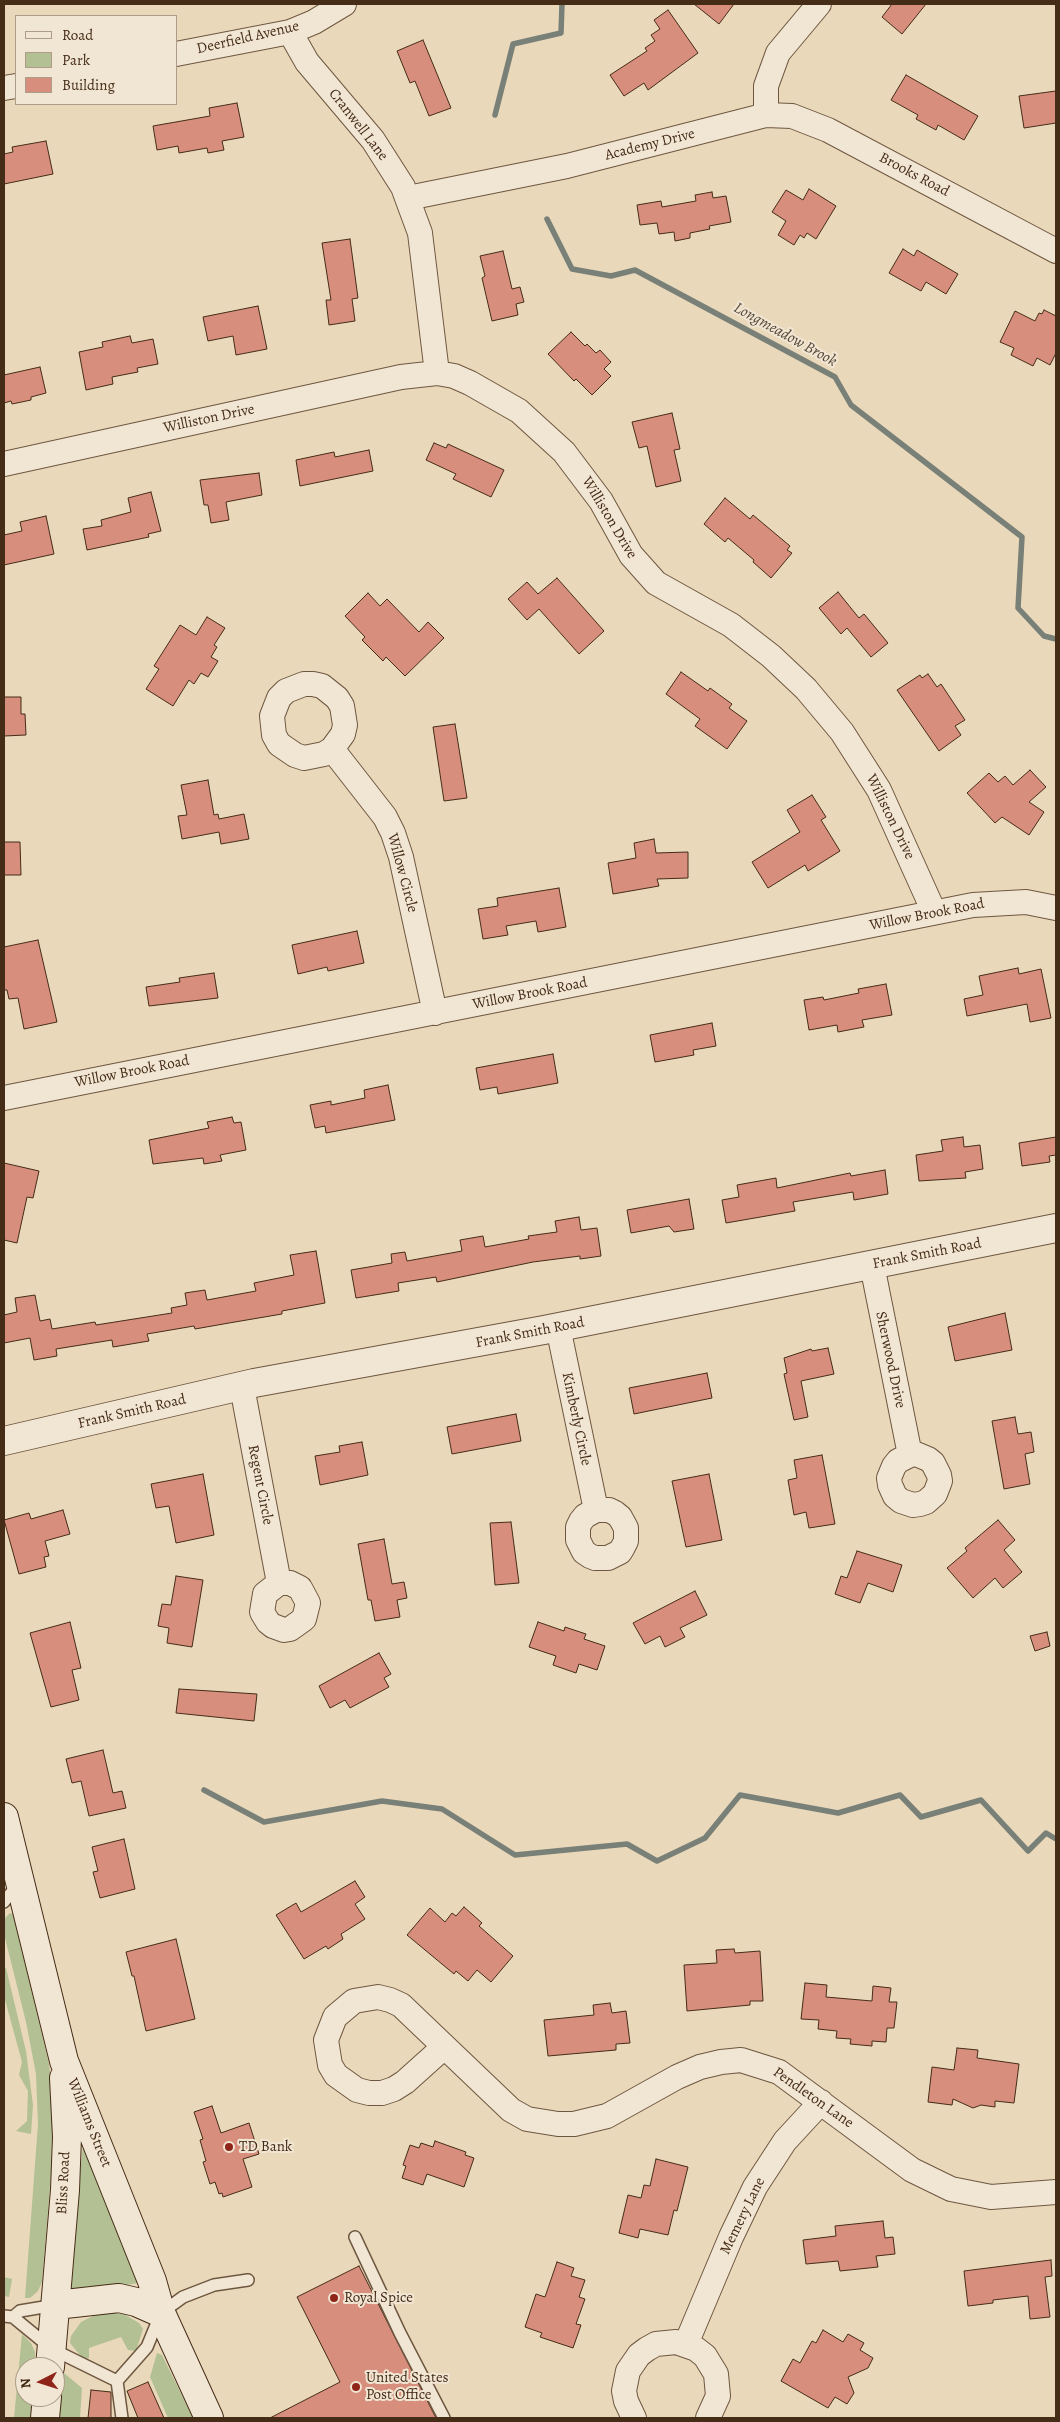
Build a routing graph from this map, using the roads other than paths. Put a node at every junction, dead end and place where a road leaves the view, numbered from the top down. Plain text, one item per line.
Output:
1 (344, 4) edge
2 (819, 4) edge
3 (290, 32) junction
4 (178, 54) edge
5 (766, 115) junction
6 (408, 198) junction
7 (1054, 244) edge
8 (437, 373) junction
9 (4, 464) edge
10 (332, 749) dead end
11 (1056, 908) edge
12 (934, 912) junction
13 (435, 1013) junction
14 (4, 1098) edge
15 (1056, 1228) edge
16 (872, 1265) junction
17 (558, 1328) junction
18 (242, 1386) junction
19 (4, 1441) edge
20 (910, 1455) dead end
21 (596, 1510) dead end
22 (279, 1583) dead end
23 (4, 1816) edge
24 (12, 1892) edge
25 (444, 2047) junction
26 (64, 2061) junction
27 (821, 2102) junction
28 (1056, 2192) edge
29 (355, 2237) dead end
30 (248, 2280) dead end
31 (56, 2305) junction
32 (161, 2313) junction
33 (8, 2316) edge
34 (686, 2344) junction
35 (50, 2357) edge
36 (51, 2357) edge
37 (65, 2363) edge
38 (117, 2381) junction
39 (122, 2418) edge
40 (210, 2418) edge
41 (444, 2418) edge
42 (634, 2418) edge
43 (708, 2418) edge

1 - 3 street, Deerfield Avenue
2 - 5 street
3 - 4 street, Deerfield Avenue
3 - 6 street, Cranwell Lane
5 - 6 street, Academy Drive
5 - 7 street, Brooks Road
6 - 8 street, Cranwell Lane
8 - 9 street, Williston Drive
8 - 12 street, Williston Drive
10 - 13 street, Willow Circle
11 - 12 street, Willow Brook Road
12 - 13 street, Willow Brook Road
13 - 14 street, Willow Brook Road
15 - 16 street, Frank Smith Road
16 - 17 street, Frank Smith Road
16 - 20 street, Sherwood Drive
17 - 18 street, Frank Smith Road
17 - 21 street, Kimberly Circle
18 - 19 street, Frank Smith Road
18 - 22 street, Regent Circle
23 - 24 street, Williams Street
24 - 26 street, Williams Street
25 - 25 street, Pendleton Lane
25 - 27 street, Pendleton Lane
26 - 31 street, Bliss Road
26 - 32 street, Williams Street
27 - 28 street, Pendleton Lane
27 - 34 street, Memery Lane
29 - 41 lane
30 - 32 lane
31 - 32 street
31 - 33 lane
31 - 36 street, Bliss Road
32 - 38 lane
32 - 40 street, Williams Street
33 - 35 lane
34 - 42 street
34 - 43 street
37 - 38 lane
38 - 39 lane

